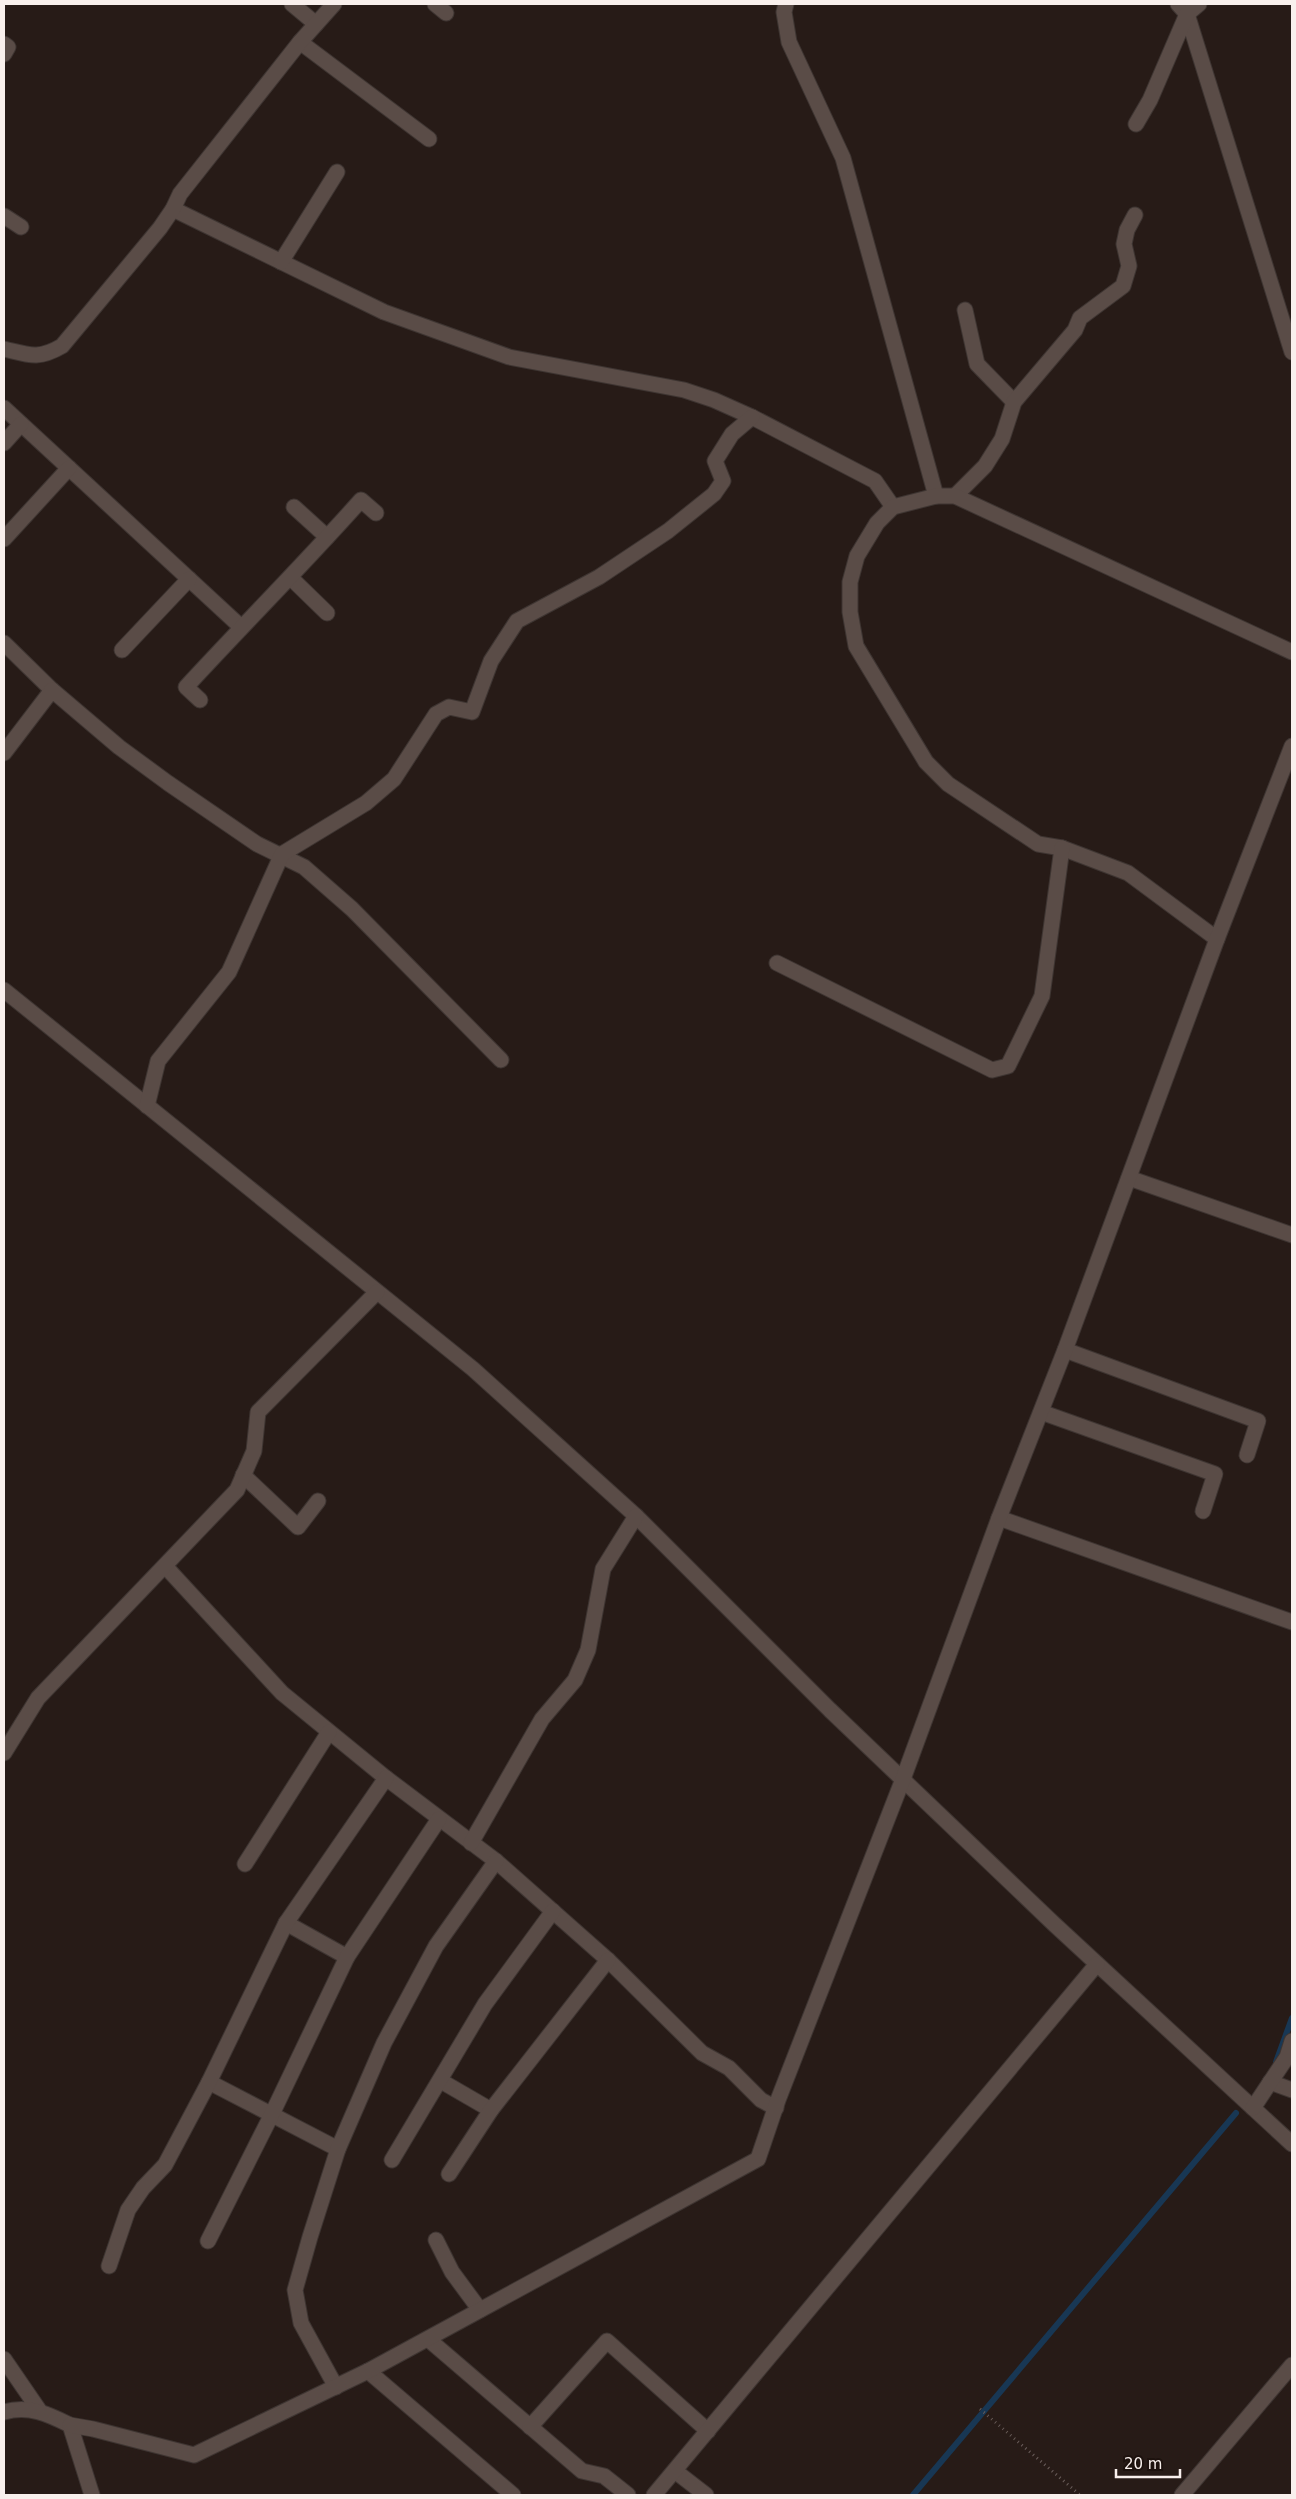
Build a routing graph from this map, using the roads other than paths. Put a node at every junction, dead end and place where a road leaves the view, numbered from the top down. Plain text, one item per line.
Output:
1 (292, 4) edge
2 (334, 4) edge
3 (786, 4) edge
4 (1199, 4) edge
5 (1182, 9) edge
6 (316, 24) junction
7 (300, 42) junction
8 (4, 44) edge
9 (4, 54) edge
10 (1136, 124) dead end
11 (429, 139) dead end
12 (337, 172) dead end
13 (173, 209) junction
14 (1135, 215) dead end
15 (4, 216) edge
16 (21, 227) dead end
17 (281, 262) junction
18 (965, 310) dead end
19 (4, 349) edge
20 (1292, 352) edge
21 (1014, 402) junction
22 (4, 408) edge
23 (752, 416) junction
24 (22, 424) junction
25 (4, 443) edge
26 (69, 468) junction
27 (936, 496) junction
28 (955, 496) junction
29 (294, 507) dead end
30 (894, 507) junction
31 (376, 513) dead end
32 (328, 537) junction
33 (4, 538) edge
34 (291, 578) junction
35 (189, 579) junction
36 (327, 613) dead end
37 (241, 627) junction
38 (4, 643) edge
39 (122, 650) dead end
40 (1292, 652) edge
41 (52, 690) junction
42 (200, 700) dead end
43 (1292, 746) edge
44 (4, 753) edge
45 (1062, 848) junction
46 (282, 854) junction
47 (1217, 939) junction
48 (777, 963) dead end
49 (4, 990) edge
50 (501, 1060) dead end
51 (147, 1106) junction
52 (1128, 1178) junction
53 (1292, 1235) edge
54 (377, 1292) junction
55 (1065, 1350) junction
56 (1041, 1412) junction
57 (1247, 1455) dead end
58 (243, 1475) junction
59 (318, 1501) dead end
60 (1203, 1511) dead end
61 (636, 1516) junction
62 (999, 1518) junction
63 (165, 1566) junction
64 (1292, 1622) edge
65 (329, 1732) junction
66 (4, 1753) edge
67 (386, 1778) junction
68 (902, 1779) junction
69 (439, 1820) junction
70 (471, 1842) junction
71 (496, 1861) junction
72 (245, 1864) dead end
73 (553, 1911) junction
74 (286, 1923) junction
75 (347, 1958) junction
76 (608, 1960) junction
77 (1097, 1964) junction
78 (1292, 2041) edge
79 (1289, 2057) edge
80 (441, 2081) junction
81 (209, 2082) junction
82 (1270, 2082) junction
83 (1292, 2090) edge
84 (779, 2098) junction
85 (1254, 2108) junction
86 (490, 2110) junction
87 (272, 2114) junction
88 (1292, 2144) edge
89 (338, 2149) junction
90 (392, 2160) dead end
91 (449, 2174) dead end
92 (436, 2240) dead end
93 (208, 2241) dead end
94 (109, 2266) dead end
95 (480, 2310) junction
96 (428, 2339) junction
97 (4, 2359) edge
98 (1292, 2365) edge
99 (368, 2371) junction
100 (336, 2387) junction
101 (39, 2410) junction
102 (4, 2412) edge
103 (70, 2426) junction
104 (530, 2427) junction
105 (708, 2431) junction
106 (676, 2471) junction
107 (92, 2495) edge
108 (513, 2495) edge
109 (628, 2495) edge
110 (654, 2495) edge
111 (706, 2495) edge
112 (1182, 2495) edge

1 - 6 street
2 - 6 street
3 - 27 street
4 - 5 street
5 - 10 street
5 - 20 street
6 - 7 street
7 - 11 street
7 - 13 street
8 - 9 street
12 - 17 street
13 - 17 street
13 - 19 street
14 - 21 street
15 - 16 street
17 - 23 street
18 - 21 street
21 - 28 street
22 - 24 street
23 - 30 street
23 - 46 street
24 - 25 street
24 - 26 street
26 - 33 street
26 - 35 street
27 - 28 street
27 - 30 street
28 - 40 street
29 - 32 street
30 - 45 street
31 - 32 street
32 - 34 street
34 - 36 street
34 - 37 street
35 - 37 street
35 - 39 street
37 - 42 street
38 - 41 street
41 - 44 street
41 - 46 street
43 - 47 street
45 - 47 street
45 - 48 street
46 - 50 street
46 - 51 street
47 - 52 street
49 - 51 street
51 - 54 street
52 - 53 street
52 - 55 street
54 - 58 street
54 - 61 street
55 - 56 street
55 - 57 street
56 - 60 street
56 - 62 street
58 - 59 street
58 - 63 street
61 - 68 street
61 - 70 street
62 - 64 street
62 - 68 street
63 - 65 street
63 - 66 street
65 - 67 street
65 - 72 street
67 - 69 street
67 - 74 street
68 - 77 street
68 - 84 street
69 - 70 street
69 - 75 street
70 - 71 street
71 - 73 street
71 - 89 street
73 - 76 street
73 - 80 street
74 - 75 street
74 - 81 street
75 - 87 street
76 - 84 street
76 - 86 street
77 - 85 street
77 - 105 street
78 - 79 street
79 - 82 street
80 - 86 street
80 - 90 street
81 - 87 street
81 - 94 street
82 - 83 street
82 - 85 street
84 - 95 street
85 - 88 street
86 - 91 street
87 - 89 street
87 - 93 street
89 - 100 street
92 - 95 street
95 - 96 street
96 - 99 street
96 - 104 street
97 - 101 street
98 - 112 street
99 - 100 street
99 - 108 street
100 - 103 street
101 - 102 street
101 - 103 street
103 - 107 street
104 - 105 street
104 - 109 street
105 - 106 street
106 - 110 street
106 - 111 street

